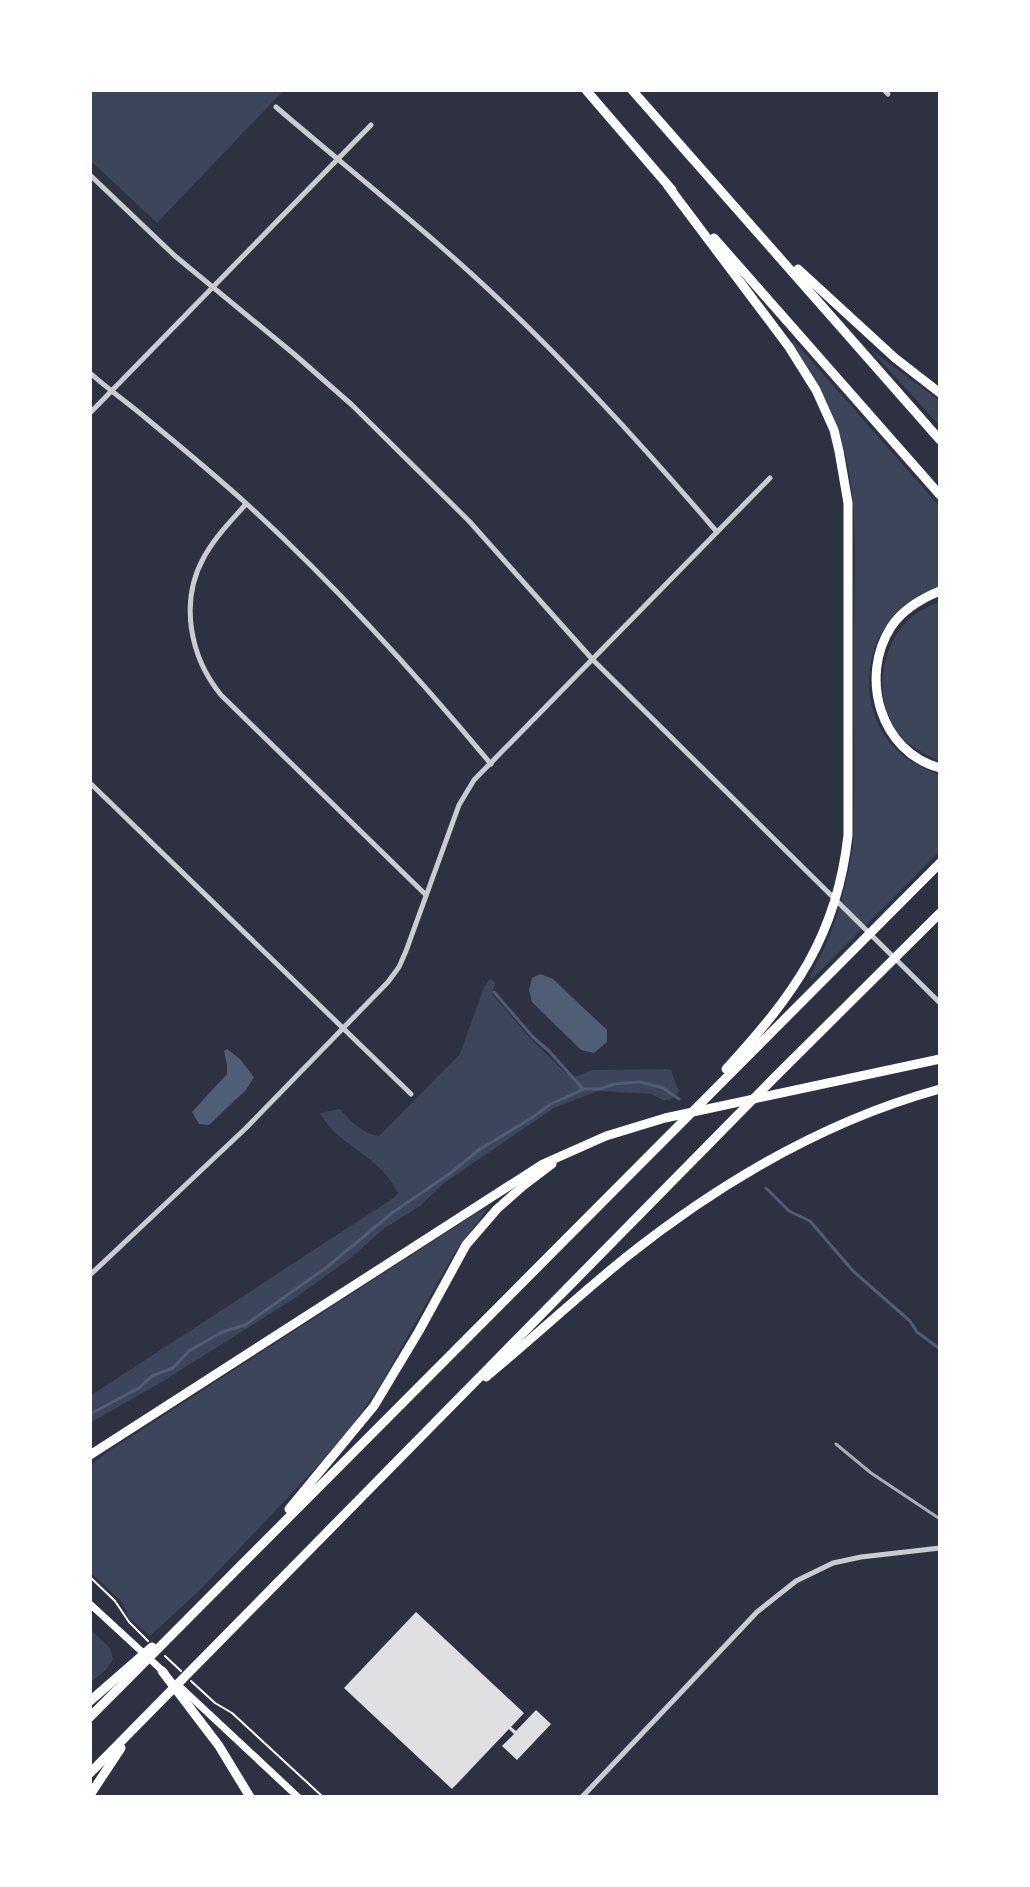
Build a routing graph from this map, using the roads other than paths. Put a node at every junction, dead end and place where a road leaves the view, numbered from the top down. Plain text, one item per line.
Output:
1 (586, 90) edge
2 (632, 90) edge
3 (276, 107) dead end
4 (371, 125) dead end
5 (338, 160) junction
6 (90, 175) edge
7 (668, 186) junction
8 (758, 232) junction
9 (213, 288) junction
10 (90, 373) edge
11 (110, 391) junction
12 (940, 393) edge
13 (90, 413) edge
14 (940, 440) edge
15 (770, 478) dead end
16 (940, 495) edge
17 (246, 504) junction
18 (717, 532) junction
19 (940, 591) edge
20 (593, 660) junction
21 (491, 764) junction
22 (940, 768) edge
23 (90, 783) edge
24 (940, 863) edge
25 (426, 895) junction
26 (940, 913) edge
27 (940, 1003) edge
28 (343, 1029) junction
29 (940, 1059) edge
30 (940, 1089) edge
31 (411, 1094) dead end
32 (653, 1150) junction
33 (561, 1157) junction
34 (90, 1275) edge
35 (444, 1413) junction
36 (90, 1455) edge
37 (940, 1548) edge
38 (253, 1552) junction
39 (212, 1595) junction
40 (90, 1604) edge
41 (162, 1671) joint
42 (90, 1701) edge
43 (197, 1711) junction
44 (90, 1717) edge
45 (134, 1728) junction
46 (90, 1773) edge
47 (90, 1795) edge
48 (250, 1797) edge
49 (298, 1797) edge
50 (582, 1797) edge

1 - 7 highway
2 - 8 highway
3 - 5 street
4 - 5 street
5 - 9 street
5 - 18 street
6 - 9 street
7 - 16 highway
7 - 32 highway
8 - 12 highway
8 - 14 highway
9 - 11 street
9 - 20 street
10 - 11 street
11 - 13 street
11 - 17 street
15 - 18 street
17 - 21 street
17 - 25 street
18 - 20 street
19 - 22 highway
20 - 21 street
20 - 27 street
21 - 25 street
23 - 28 street
24 - 32 highway
25 - 28 street
26 - 35 highway
28 - 31 street
28 - 34 street
29 - 33 highway
30 - 35 highway
32 - 38 highway
33 - 36 highway
33 - 38 highway
35 - 45 highway
37 - 50 street
38 - 39 highway
39 - 42 highway
39 - 44 highway
40 - 41 main road
41 - 43 highway
43 - 48 highway
43 - 49 main road
45 - 46 highway
45 - 47 highway

